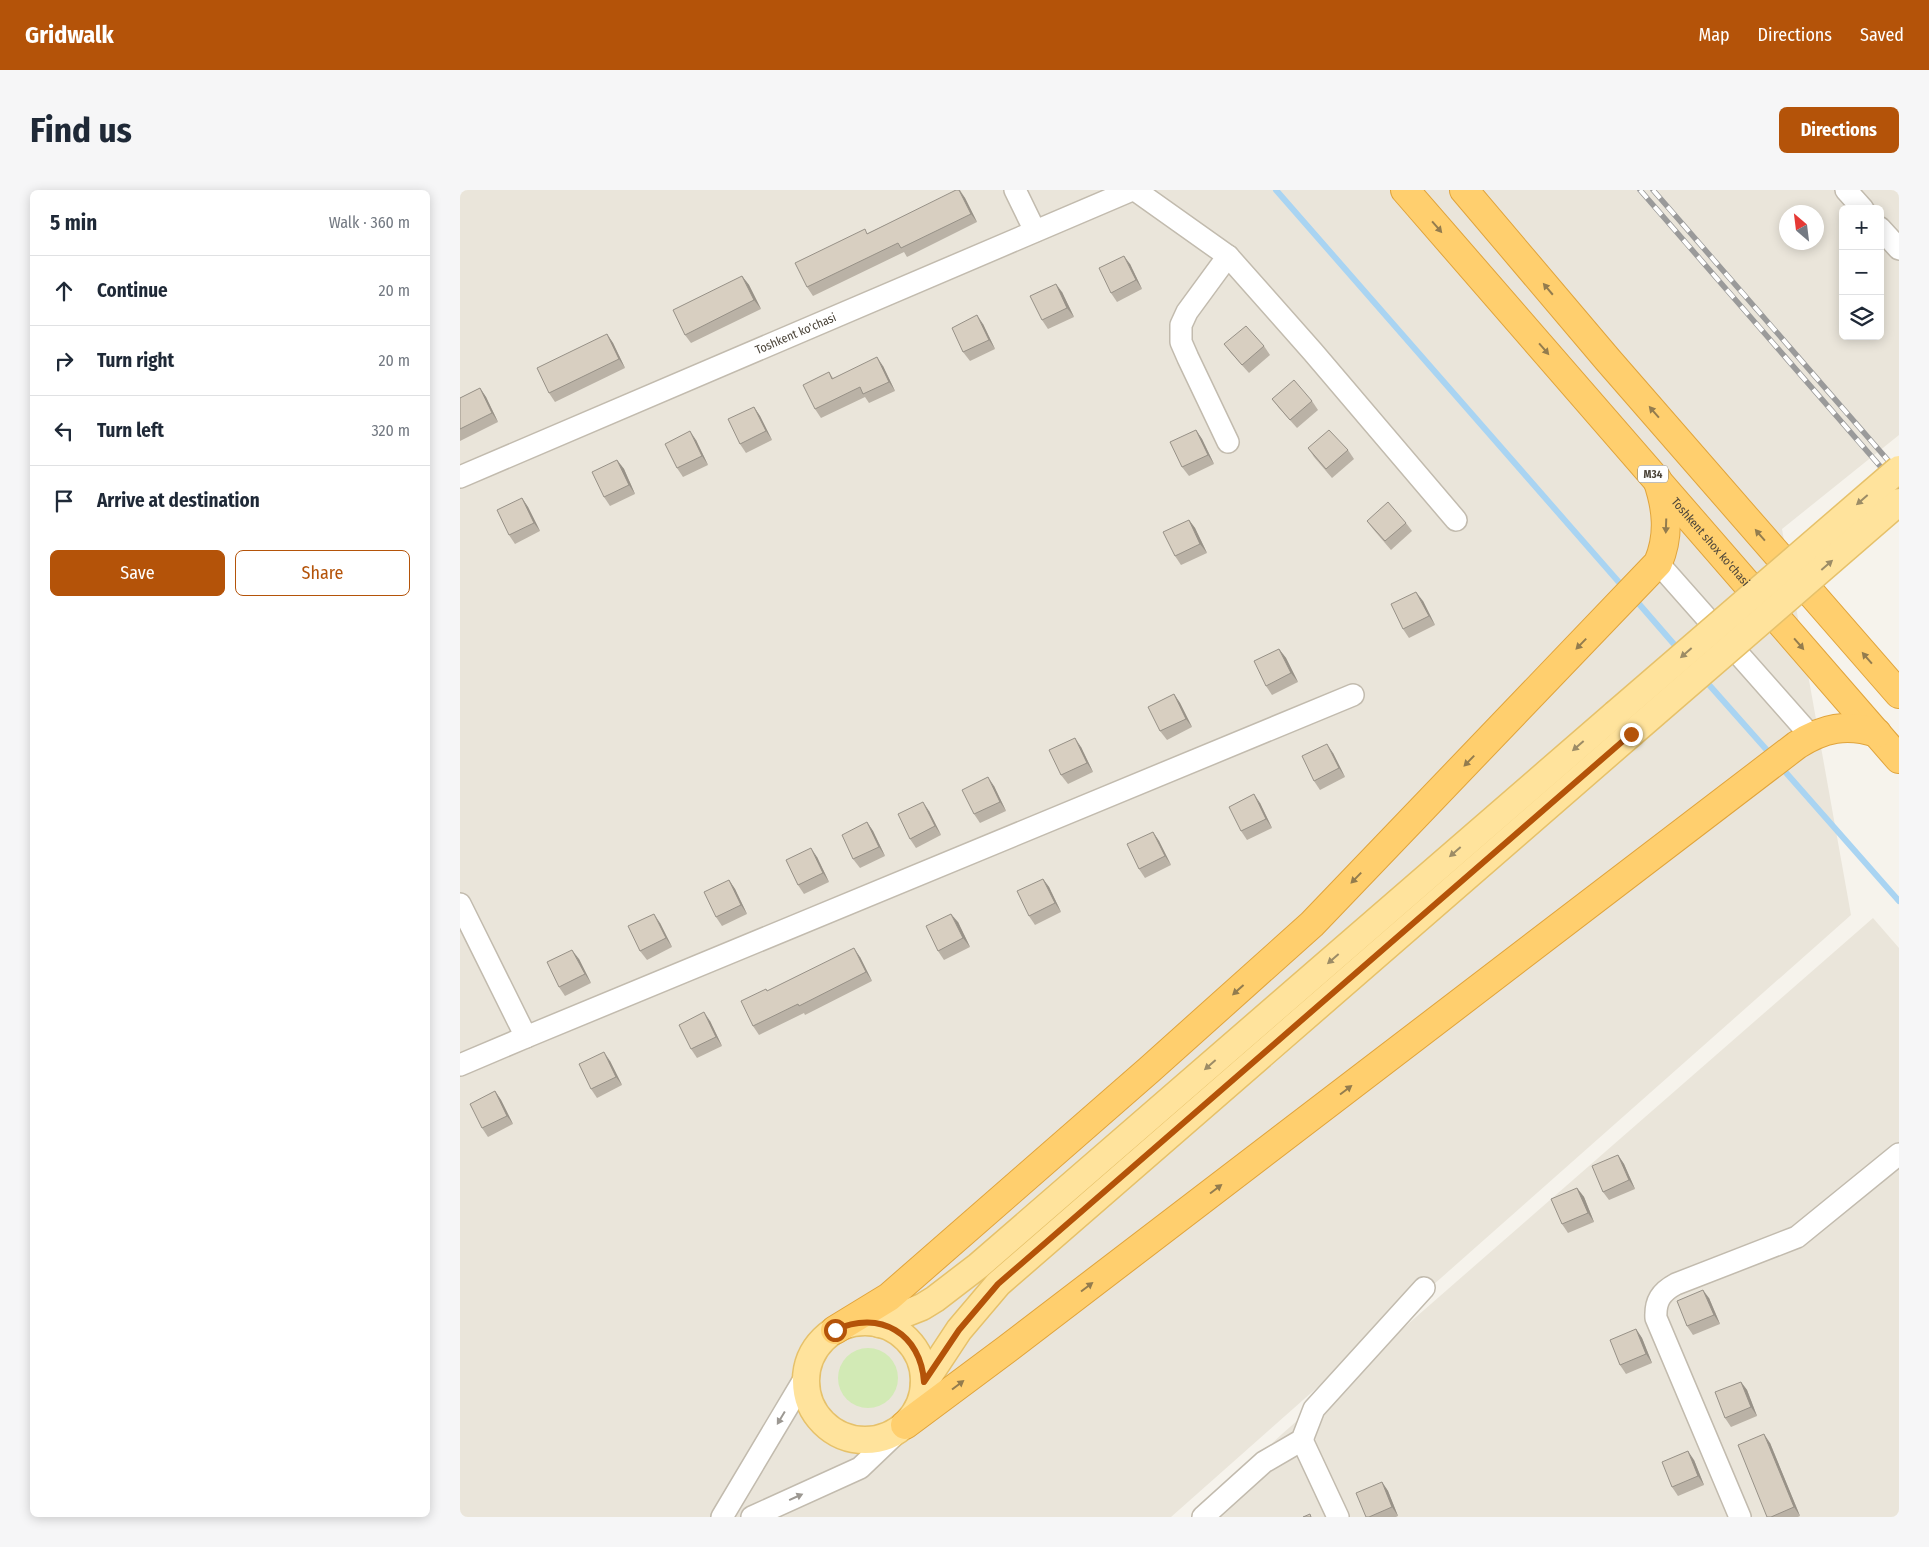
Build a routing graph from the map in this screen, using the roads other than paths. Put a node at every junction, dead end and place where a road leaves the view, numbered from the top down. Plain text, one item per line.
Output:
1 (1015, 190) edge
2 (1133, 190) edge
3 (1405, 190) edge
4 (1464, 190) edge
5 (1846, 190) edge
6 (1859, 205) edge
7 (1035, 231) junction
8 (1884, 232) edge
9 (1899, 249) edge
10 (1228, 256) junction
11 (1228, 442) dead end
12 (1899, 468) edge
13 (460, 477) edge
14 (1657, 479) junction
15 (1899, 502) edge
16 (1456, 520) dead end
17 (1652, 569) junction
18 (1899, 694) edge
19 (1353, 695) dead end
20 (1877, 733) junction
21 (1804, 741) junction
22 (1899, 758) edge
23 (460, 904) edge
24 (526, 1037) junction
25 (460, 1065) edge
26 (1899, 1154) edge
27 (1424, 1288) dead end
28 (879, 1324) junction
29 (835, 1330) junction
30 (806, 1376) junction
31 (924, 1382) junction
32 (904, 1425) junction
33 (1302, 1440) junction
34 (722, 1517) edge
35 (752, 1517) edge
36 (1203, 1517) edge
37 (1338, 1517) edge
38 (1740, 1517) edge

1 - 7 street
2 - 7 street, Toshkent ko'chasi
2 - 10 street
3 -> 14 highway, Toshkent shox ko'chasi / M34
18 -> 4 highway
5 - 6 street
7 - 13 street, Toshkent ko'chasi
8 - 9 street
10 - 11 street
10 - 16 street
12 -> 28 main road, bridge
14 -> 17 highway
14 -> 20 highway, Toshkent shox ko'chasi / M34
31 -> 15 main road, bridge
17 - 21 street
17 -> 29 highway
19 - 24 street
20 - 21 highway
20 - 22 highway, Toshkent shox ko'chasi / M34
32 -> 21 highway
23 - 24 street
24 - 25 street
26 - 38 street
27 - 33 street
28 - 29 main road
28 - 31 main road
29 - 30 main road
30 - 32 main road
30 -> 34 street
31 - 32 main road
35 -> 32 street
33 - 36 street
33 - 37 street

